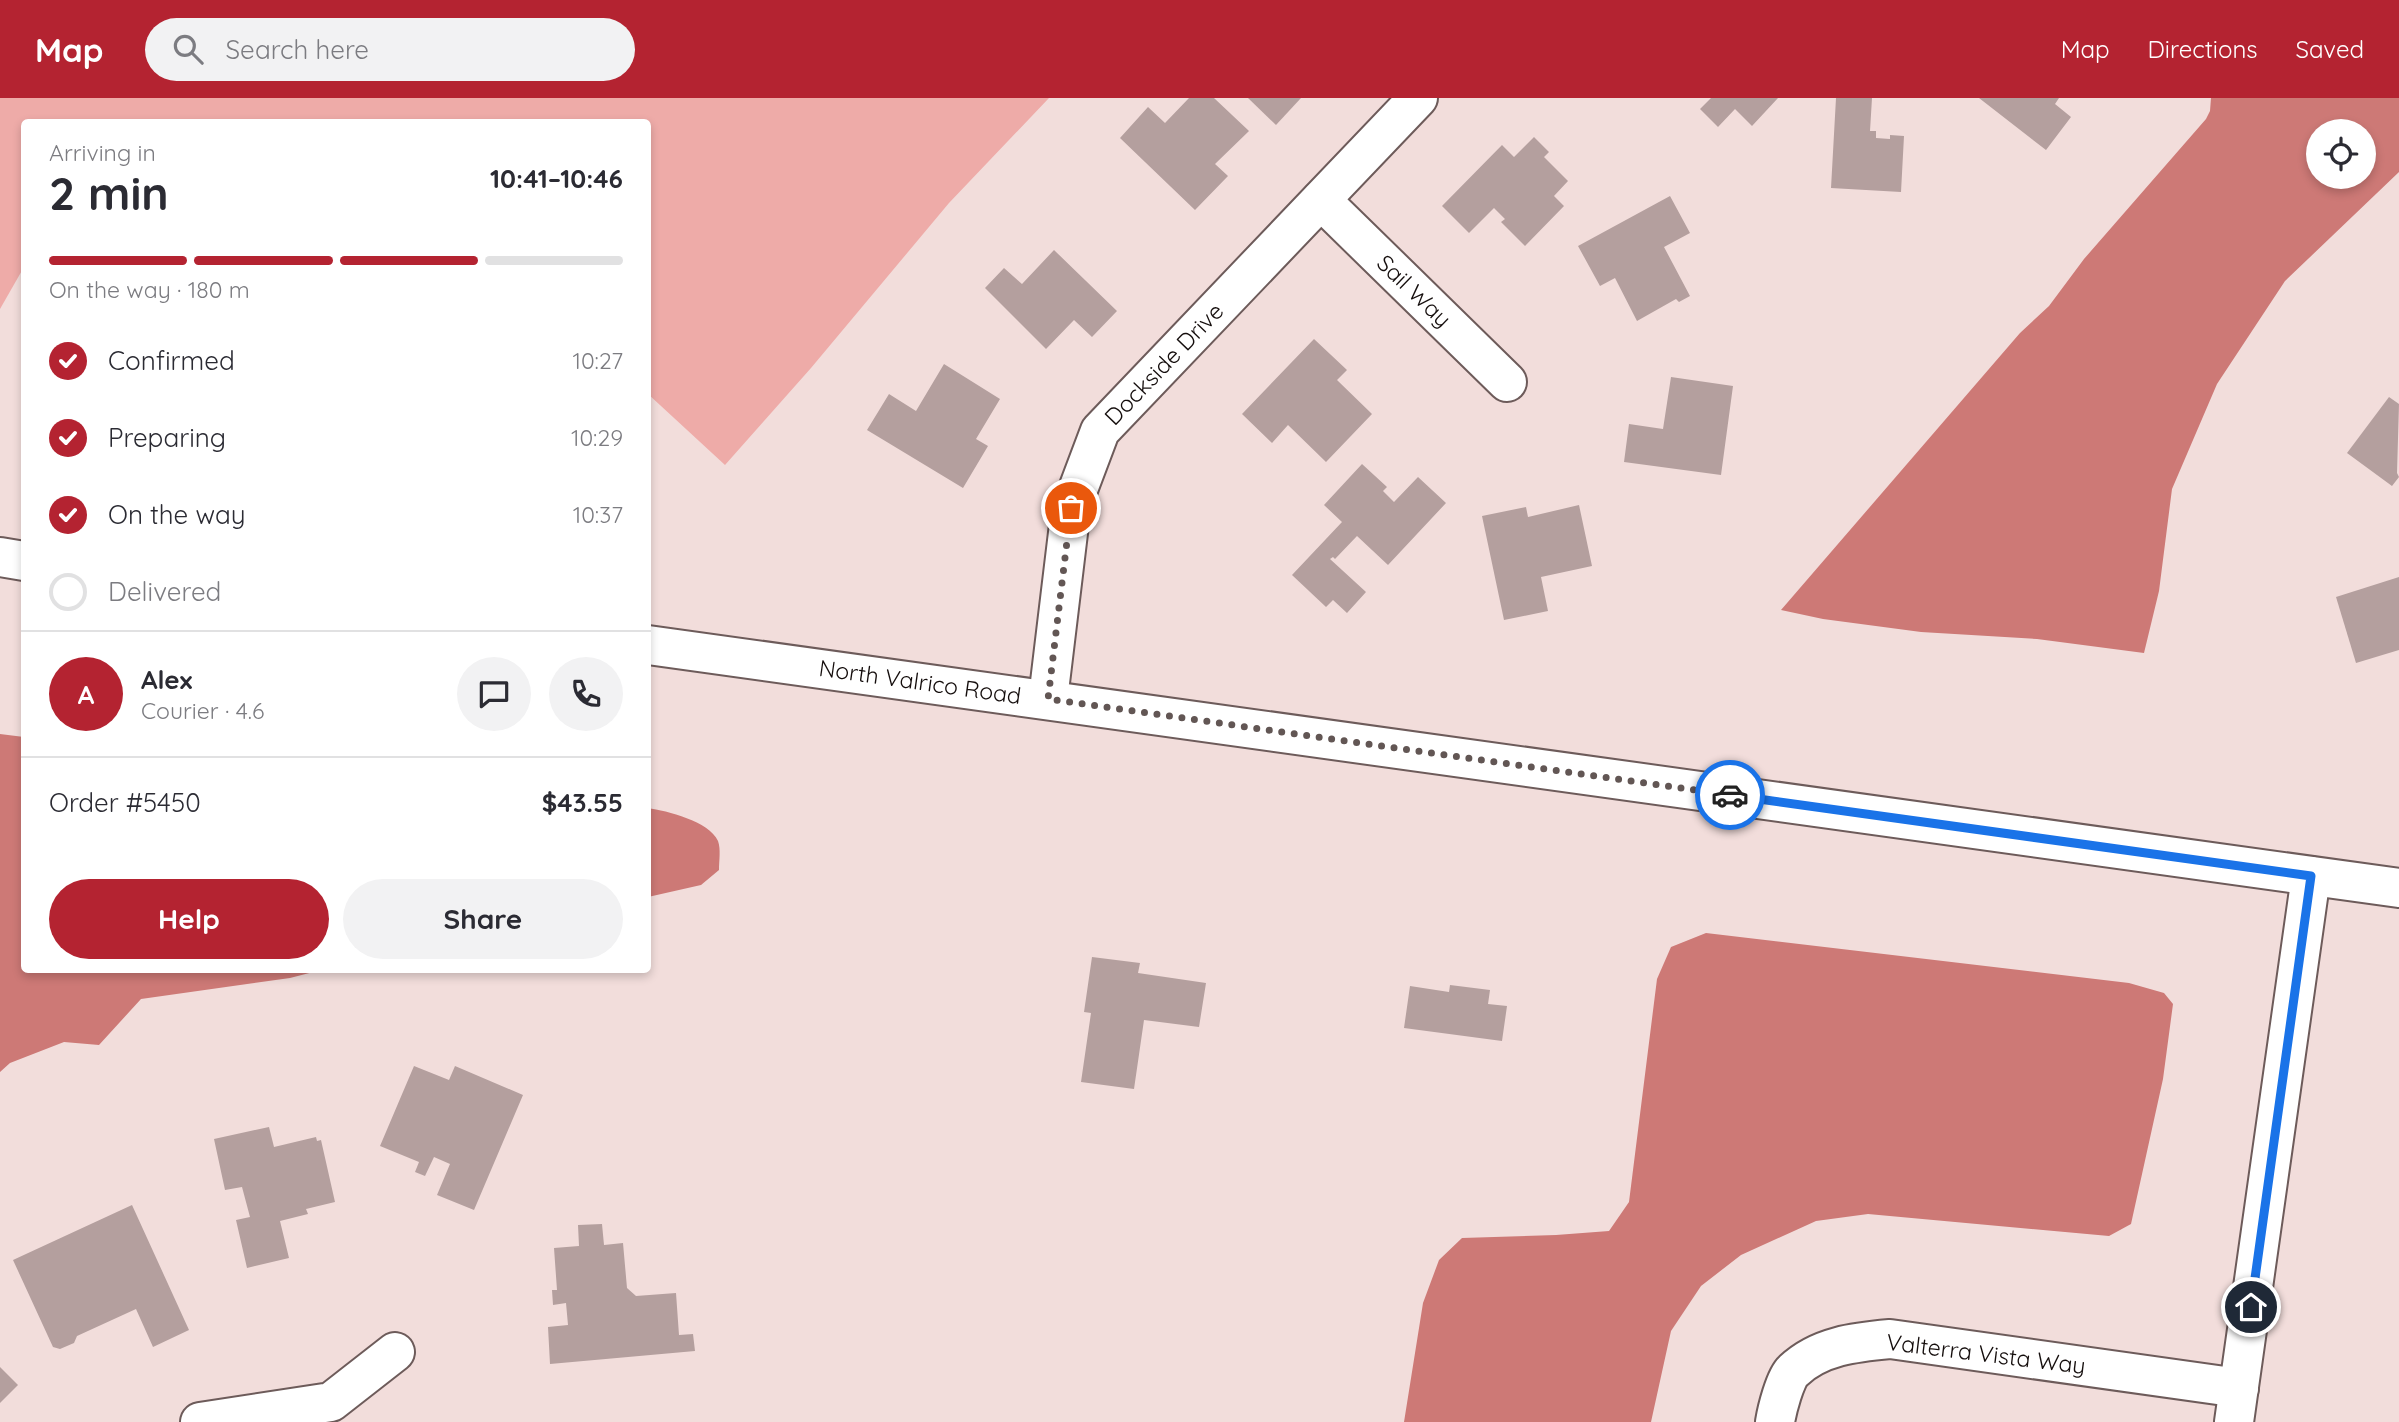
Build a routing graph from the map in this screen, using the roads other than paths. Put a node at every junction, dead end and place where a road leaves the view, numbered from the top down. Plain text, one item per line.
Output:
1 (1418, 98) edge
2 (1321, 200) junction
3 (1507, 382) dead end
4 (0, 557) edge
5 (21, 560) edge
6 (651, 645) edge
7 (1048, 699) junction
8 (2311, 876) junction
9 (2399, 888) edge
10 (395, 1352) dead end
11 (2237, 1405) edge
12 (200, 1422) edge
13 (1775, 1422) edge

1 - 2 street, Dockside Drive
2 - 3 street, Sail Way
2 - 7 street, Dockside Drive
4 - 5 street
6 - 7 street, North Valrico Road
7 - 8 street, North Valrico Road
8 - 9 street, North Valrico Road
8 - 11 street, Valterra Vista Way
10 - 12 street
11 - 13 street, Valterra Vista Way

